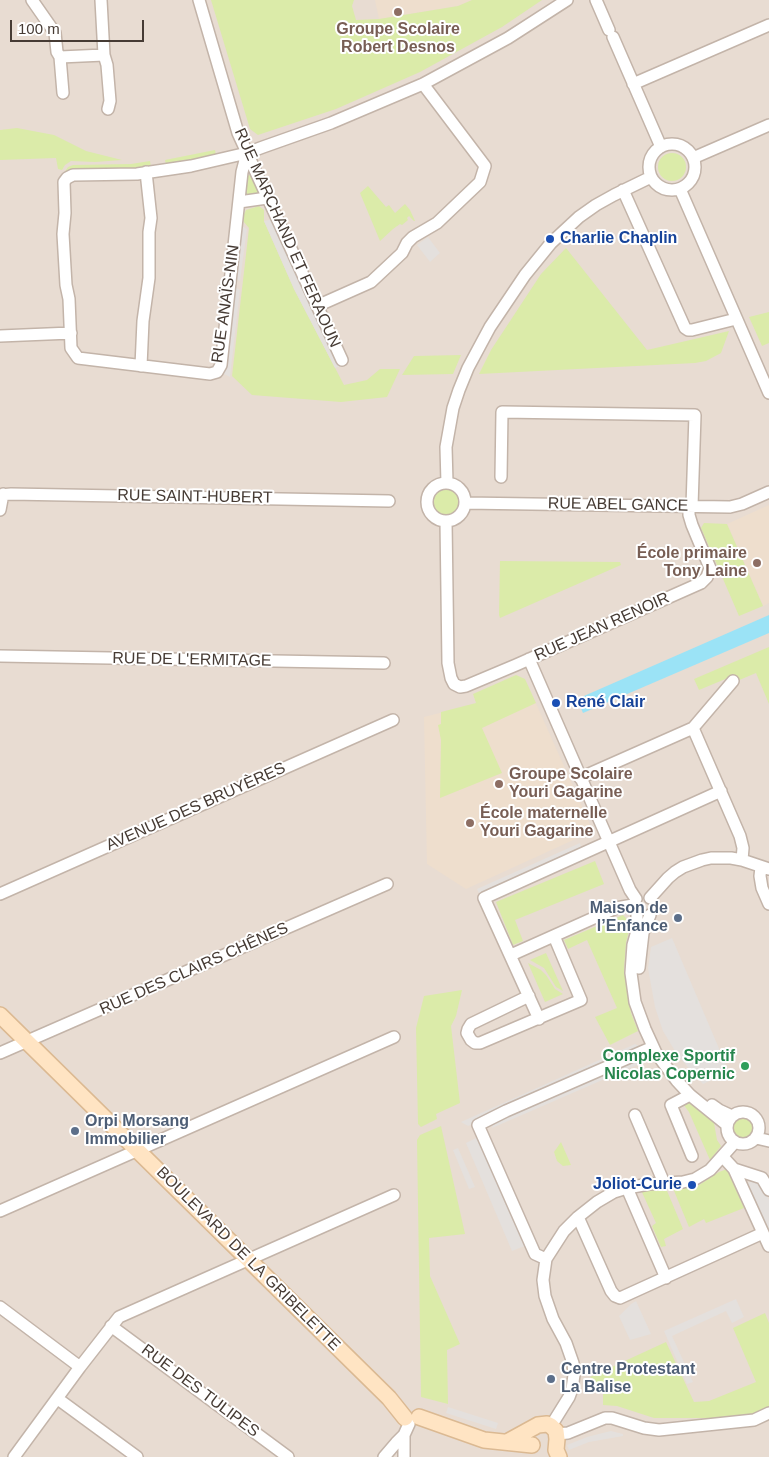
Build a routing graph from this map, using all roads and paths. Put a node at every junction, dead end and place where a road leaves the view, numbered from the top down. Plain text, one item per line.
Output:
1 (32, 0) edge
2 (101, 0) edge
3 (199, 0) edge
4 (567, 0) edge
5 (596, 0) edge
6 (769, 24) edge
7 (104, 55) junction
8 (60, 57) junction
9 (423, 84) junction
10 (633, 84) junction
11 (63, 93) dead end
12 (108, 108) dead end
13 (769, 125) edge
14 (661, 147) junction
15 (247, 153) junction
16 (693, 158) junction
17 (146, 172) junction
18 (651, 177) junction
19 (680, 189) junction
20 (623, 190) junction
21 (267, 198) junction
22 (239, 202) junction
23 (317, 306) junction
24 (736, 320) junction
25 (71, 333) junction
26 (0, 336) edge
27 (342, 360) dead end
28 (141, 366) junction
29 (769, 393) edge
30 (501, 477) dead end
31 (447, 483) junction
32 (769, 492) edge
33 (2, 495) edge
34 (389, 501) dead end
35 (465, 503) junction
36 (691, 506) junction
37 (0, 510) edge
38 (446, 521) junction
39 (0, 656) edge
40 (529, 659) junction
41 (384, 663) dead end
42 (733, 681) dead end
43 (392, 720) dead end
44 (693, 728) junction
45 (580, 778) junction
46 (721, 792) junction
47 (608, 841) junction
48 (742, 860) junction
49 (766, 869) edge
50 (387, 884) dead end
51 (0, 894) edge
52 (650, 898) junction
53 (769, 904) edge
54 (636, 906) junction
55 (650, 915) junction
56 (554, 936) junction
57 (511, 955) junction
58 (529, 996) junction
59 (0, 1015) edge
60 (539, 1019) junction
61 (394, 1036) dead end
62 (27, 1041) junction
63 (653, 1047) junction
64 (0, 1053) edge
65 (690, 1095) junction
66 (635, 1115) dead end
67 (730, 1121) junction
68 (762, 1133) edge
69 (769, 1141) edge
70 (735, 1142) junction
71 (138, 1150) junction
72 (692, 1156) dead end
73 (723, 1157) junction
74 (734, 1169) junction
75 (664, 1183) junction
76 (627, 1188) junction
77 (769, 1190) edge
78 (394, 1196) dead end
79 (0, 1211) edge
80 (578, 1217) junction
81 (763, 1234) junction
82 (769, 1246) edge
83 (248, 1259) junction
84 (546, 1259) junction
85 (666, 1278) junction
86 (0, 1308) edge
87 (111, 1326) junction
88 (80, 1366) junction
89 (58, 1398) junction
90 (769, 1413) edge
91 (410, 1421) junction
92 (507, 1442) junction
93 (550, 1445) edge
94 (14, 1457) edge
95 (136, 1457) edge
96 (288, 1457) edge
97 (384, 1457) edge
98 (404, 1457) edge

1 - 8 street
2 - 7 street
3 - 15 street, RUE MARCHAND ET FERAOUN
4 - 9 street
5 - 10 street
6 - 10 street
7 - 8 street
7 - 12 street
8 - 11 street
9 - 15 street
9 - 23 street
10 - 14 street
13 - 16 street
14 - 16 street
14 - 18 street
15 - 17 street
15 - 21 street, RUE MARCHAND ET FERAOUN
15 - 22 street, RUE ANAÏS-NIN
16 - 19 street
17 - 25 street, RUE ANAÏS-NIN
17 - 28 street
18 - 19 street
18 - 20 street
19 - 24 street
20 - 24 street
20 - 31 street
21 - 22 street
21 - 23 street, RUE MARCHAND ET FERAOUN
22 - 28 street, RUE ANAÏS-NIN
23 - 27 street, RUE MARCHAND ET FERAOUN
24 - 29 street
25 - 26 street
25 - 28 street, RUE ANAÏS-NIN
30 - 36 street
31 - 35 street
31 - 38 street
32 - 36 street, RUE ABEL GANCE
33 - 34 street, RUE SAINT-HUBERT
33 - 37 street
35 - 36 street, RUE ABEL GANCE
35 - 38 street
36 - 40 street, RUE JEAN RENOIR
38 - 40 street, RUE JEAN RENOIR
39 - 41 street, RUE DE L'ERMITAGE
40 - 45 street
42 - 44 street
43 - 51 street, AVENUE DES BRUYÈRES
44 - 45 street
44 - 46 street
45 - 47 street
46 - 47 street
46 - 48 street
47 - 54 street
47 - 57 street
48 - 49 street
48 - 52 street
49 - 53 street
50 - 62 street, RUE DES CLAIRS CHÊNES
52 - 54 street
52 - 55 street
54 - 55 street
54 - 56 street
54 - 63 street
55 - 67 street
56 - 57 street
56 - 60 street
57 - 58 street
58 - 60 street
58 - 60 street
59 - 62 main road, BOULEVARD DE LA GRIBELETTE
61 - 71 street
62 - 64 street, RUE DES CLAIRS CHÊNES
62 - 71 main road, BOULEVARD DE LA GRIBELETTE
63 - 65 street
63 - 84 street
65 - 67 street
65 - 72 street
66 - 75 street
67 - 68 street
67 - 70 street
68 - 69 street
68 - 70 street
70 - 73 street
71 - 79 street
71 - 83 main road, BOULEVARD DE LA GRIBELETTE
73 - 74 street
73 - 75 street
74 - 77 street
74 - 81 street
75 - 76 street
76 - 80 street
76 - 85 street
78 - 83 street
80 - 84 street
80 - 85 street
81 - 82 street
81 - 85 street
83 - 87 street
83 - 91 main road, BOULEVARD DE LA GRIBELETTE
84 - 93 street
86 - 88 street
87 - 88 street
87 - 96 street, RUE DES TULIPES
88 - 89 street
89 - 94 street
89 - 95 street
90 - 93 street
91 - 92 main road, BOULEVARD DE LA GRIBELETTE
91 - 97 street
91 - 98 street
92 - 93 main road, BOULEVARD DE LA GRIBELETTE
92 - 93 main road

